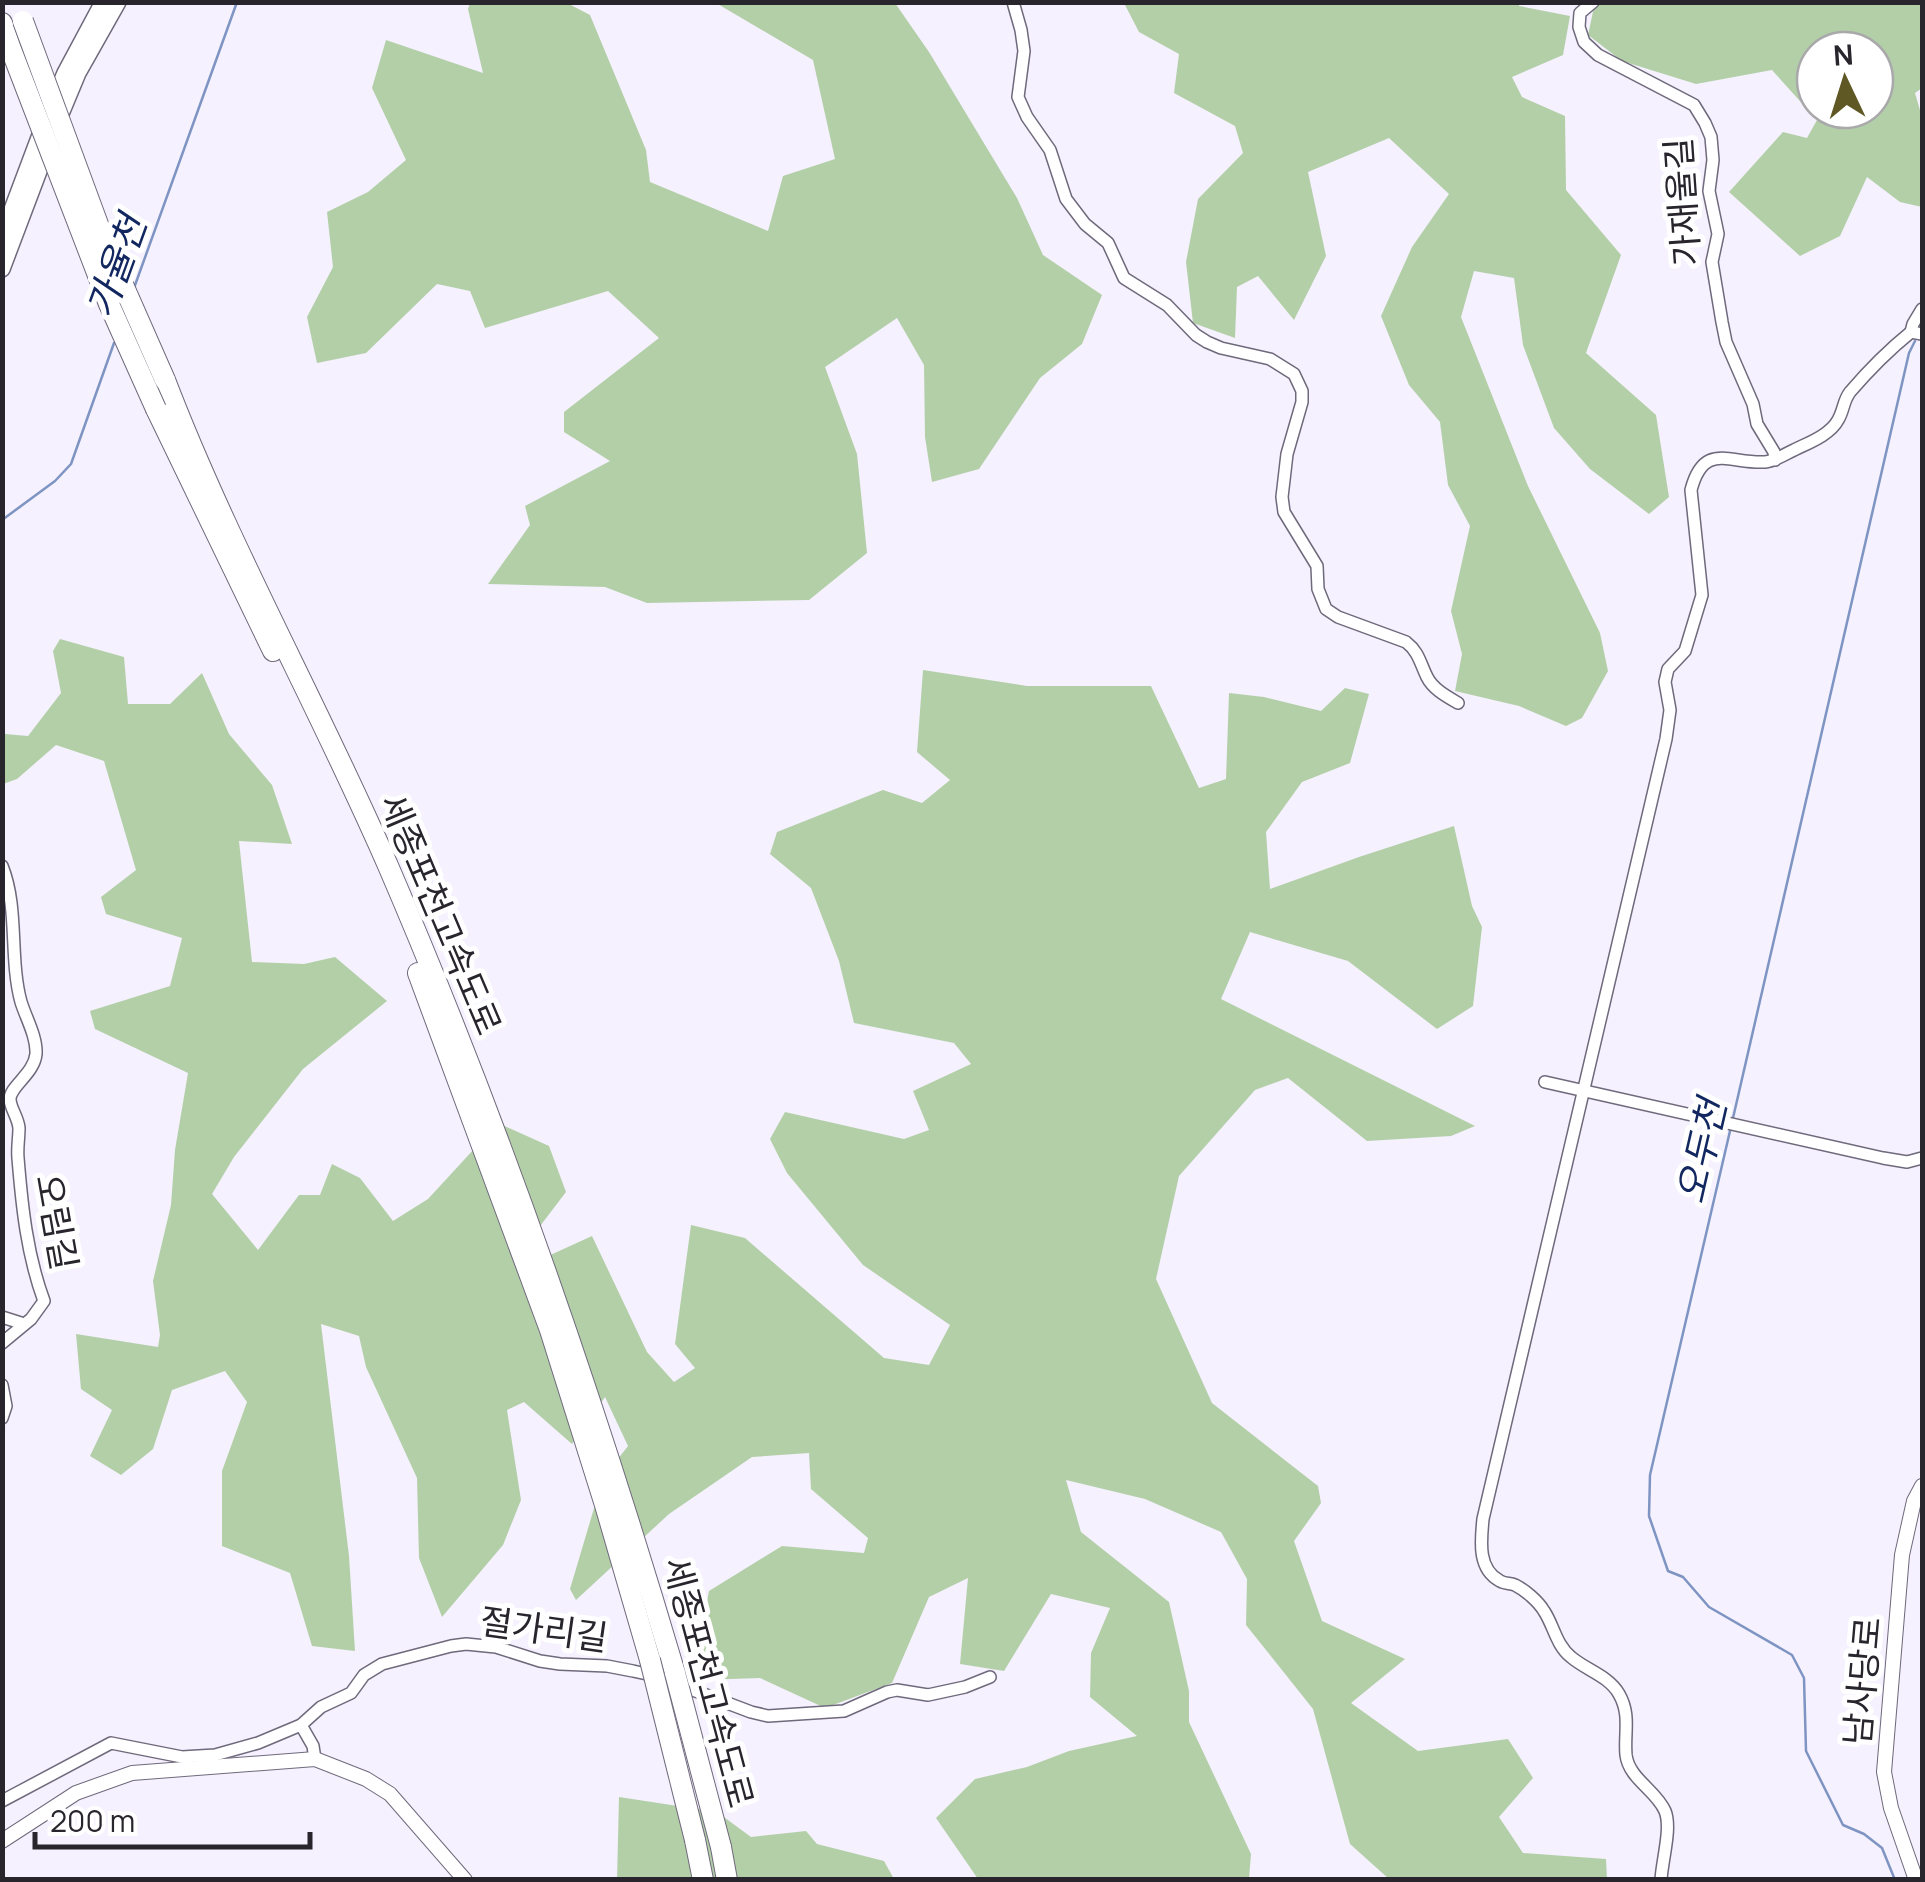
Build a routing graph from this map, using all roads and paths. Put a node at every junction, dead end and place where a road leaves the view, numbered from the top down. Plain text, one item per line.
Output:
1 (104, 2) edge
2 (118, 2) edge
3 (1013, 2) edge
4 (1593, 2) edge
5 (14, 15) edge
6 (2, 236) edge
7 (2, 270) edge
8 (1922, 309) edge
9 (1917, 333) edge
10 (1775, 460) junction
11 (1458, 703) dead end
12 (2, 866) edge
13 (1545, 1082) dead end
14 (1583, 1092) junction
15 (1922, 1158) edge
16 (2, 1316) edge
17 (24, 1324) junction
18 (2, 1343) edge
19 (2, 1385) edge
20 (2, 1418) edge
21 (1922, 1486) edge
22 (990, 1677) dead end
23 (300, 1725) junction
24 (315, 1759) junction
25 (2, 1801) edge
26 (2, 1840) edge
27 (465, 1880) edge
28 (704, 1880) edge
29 (727, 1880) edge
30 (1661, 1880) edge
31 (1916, 1880) edge

1 - 6 main road
2 - 7 main road
3 - 11 street
4 - 10 street, 가재울길
5 - 28 highway, 세종포천고속도로, bridge
5 - 29 highway, 세종포천고속도로, bridge
8 - 9 street
9 - 10 street
10 - 14 street
12 - 17 street, 오림길
13 - 14 street
14 - 15 street
14 - 30 street
16 - 17 street
17 - 18 street, 오림길
19 - 20 street
21 - 31 street, 남사당로
22 - 23 street, 절가리길
23 - 24 street
23 - 25 street, 절가리길
24 - 26 street
24 - 27 street

